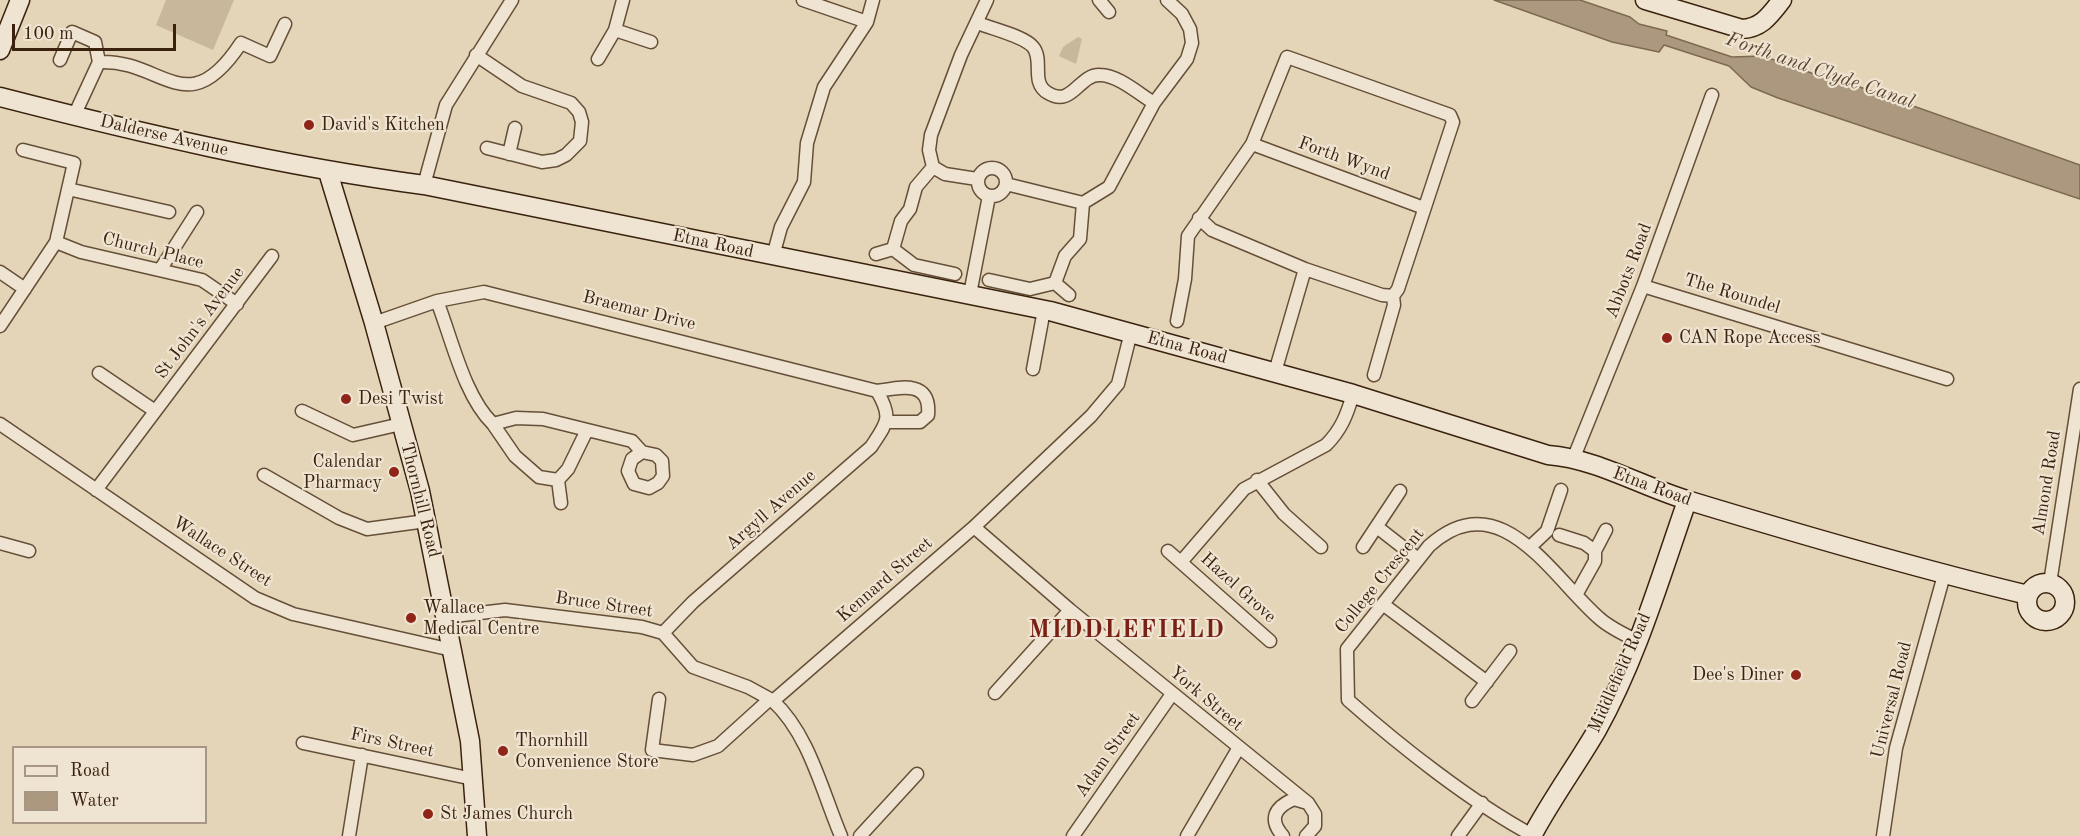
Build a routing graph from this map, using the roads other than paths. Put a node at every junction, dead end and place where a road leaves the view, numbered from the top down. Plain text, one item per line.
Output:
1 (512, 0) edge
2 (623, 0) edge
3 (803, 0) edge
4 (873, 0) edge
5 (987, 0) edge
6 (1099, 0) edge
7 (1167, 0) edge
8 (1645, 0) edge
9 (1782, 0) edge
10 (16, 1) edge
11 (1109, 12) dead end
12 (867, 22) junction
13 (978, 23) junction
14 (285, 24) dead end
15 (615, 30) junction
16 (651, 42) dead end
17 (0, 50) edge
18 (476, 56) junction
19 (598, 59) dead end
20 (60, 60) dead end
21 (99, 62) junction
22 (1712, 95) dead end
23 (0, 97) edge
24 (1154, 103) junction
25 (74, 116) junction
26 (514, 128) dead end
27 (1252, 144) junction
28 (487, 148) dead end
29 (23, 150) dead end
30 (509, 154) junction
31 (933, 167) junction
32 (328, 172) junction
33 (977, 179) junction
34 (424, 184) junction
35 (1006, 184) junction
36 (68, 189) junction
37 (989, 196) junction
38 (1083, 202) junction
39 (1424, 208) junction
40 (170, 212) dead end
41 (197, 212) dead end
42 (1199, 218) junction
43 (56, 242) junction
44 (893, 249) junction
45 (876, 254) dead end
46 (272, 256) dead end
47 (773, 256) junction
48 (1305, 269) junction
49 (160, 270) junction
50 (0, 272) edge
51 (955, 274) dead end
52 (989, 280) dead end
53 (1055, 283) junction
54 (1643, 286) junction
55 (25, 289) junction
56 (970, 294) junction
57 (1070, 295) dead end
58 (1393, 296) junction
59 (437, 301) junction
60 (237, 304) junction
61 (1044, 310) junction
62 (1177, 321) dead end
63 (374, 323) junction
64 (0, 326) edge
65 (1131, 332) junction
66 (1033, 369) dead end
67 (1275, 372) junction
68 (99, 373) dead end
69 (1374, 375) dead end
70 (1947, 379) dead end
71 (2080, 389) edge
72 (877, 392) junction
73 (1353, 394) junction
74 (155, 411) junction
75 (302, 411) dead end
76 (887, 422) junction
77 (0, 424) edge
78 (401, 424) junction
79 (493, 424) junction
80 (587, 430) junction
81 (642, 452) dead end
82 (1574, 457) junction
83 (264, 475) dead end
84 (558, 480) junction
85 (1257, 480) junction
86 (96, 490) junction
87 (1561, 490) dead end
88 (1400, 491) dead end
89 (1687, 501) junction
90 (561, 503) dead end
91 (426, 521) junction
92 (974, 527) junction
93 (1377, 527) junction
94 (1606, 530) dead end
95 (1559, 535) dead end
96 (0, 543) edge
97 (1321, 547) dead end
98 (1363, 547) dead end
99 (1530, 547) junction
100 (29, 551) dead end
101 (1168, 551) dead end
102 (1595, 551) junction
103 (1418, 559) junction
104 (1181, 562) junction
105 (1944, 575) junction
106 (2050, 583) junction
107 (1576, 595) junction
108 (2028, 595) junction
109 (1384, 605) junction
110 (2073, 605) edge
111 (1070, 610) junction
112 (446, 617) junction
113 (663, 633) junction
114 (1270, 641) dead end
115 (1638, 641) junction
116 (452, 650) junction
117 (1510, 651) dead end
118 (1487, 682) junction
119 (994, 693) dead end
120 (1172, 694) junction
121 (658, 699) dead end
122 (771, 700) junction
123 (1472, 701) dead end
124 (303, 743) dead end
125 (1238, 749) junction
126 (362, 755) junction
127 (917, 774) dead end
128 (473, 779) junction
129 (1308, 803) junction
130 (1482, 803) junction
131 (1532, 835) edge
132 (349, 836) edge
133 (477, 836) edge
134 (841, 836) edge
135 (860, 836) edge
136 (1073, 836) edge
137 (1187, 836) edge
138 (1283, 836) edge
139 (1306, 836) edge
140 (1458, 836) edge
141 (1883, 836) edge

1 - 18 street
2 - 15 street
3 - 12 street
4 - 12 street
5 - 13 street
6 - 11 street
7 - 24 street
8 - 9 street
10 - 17 street
12 - 47 street
13 - 24 street
13 - 31 street
14 - 21 street
15 - 16 street
15 - 19 street
18 - 30 street
18 - 34 street
20 - 21 street
21 - 25 street
22 - 54 street, Abbots Road
23 - 25 street, Dalderse Avenue
24 - 38 street
25 - 32 street, Dalderse Avenue
26 - 30 street
27 - 39 street, Forth Wynd
27 - 39 street
27 - 42 street
28 - 30 street
29 - 36 street
31 - 33 street
31 - 44 street
32 - 34 street, Etna Road
32 - 63 street, Thornhill Road
33 - 35 street
33 - 37 street
34 - 47 street, Etna Road
35 - 37 street
35 - 38 street
36 - 40 street
36 - 43 street
37 - 56 street
38 - 53 street
39 - 58 street
41 - 49 street
42 - 48 street
42 - 62 street
43 - 49 street, Church Place
43 - 55 street
44 - 45 street
44 - 51 street
46 - 60 street, St John's Avenue
47 - 56 street, Etna Road
48 - 58 street
48 - 67 street
49 - 60 street, Church Place
50 - 55 street
52 - 53 street
53 - 57 street
54 - 70 street, The Roundel
54 - 82 street, Abbots Road
55 - 64 street
56 - 61 street, Etna Road
58 - 69 street
59 - 63 street, Braemar Drive
59 - 72 street, Braemar Drive
59 - 79 street
60 - 74 street, St John's Avenue
61 - 65 street, Etna Road
61 - 66 street
63 - 78 street, Thornhill Road
65 - 67 street, Etna Road
65 - 92 street, Kennard Street
67 - 73 street, Etna Road
68 - 74 street
71 - 106 street, Almond Road
72 - 76 street
72 - 76 street
73 - 82 street, Etna Road
73 - 85 street, Hazel Grove
74 - 86 street, St John's Avenue
75 - 78 street
76 - 113 street, Argyll Avenue
77 - 86 street, Wallace Street
78 - 91 street, Thornhill Road
79 - 80 street
79 - 84 street
80 - 81 street
80 - 84 street
82 - 89 street, Etna Road
83 - 91 street
84 - 90 street
85 - 97 street
85 - 104 street, Hazel Grove
86 - 116 street, Wallace Street
87 - 99 street
88 - 93 street
89 - 105 street, Etna Road
89 - 115 street, Middlefield Road
91 - 112 street, Thornhill Road
92 - 111 street, York Street
92 - 122 street, Kennard Street
93 - 98 street
93 - 103 street
94 - 102 street
95 - 102 street
96 - 100 street
99 - 103 street, College Crescent
99 - 107 street, College Crescent
101 - 104 street, Hazel Grove
102 - 107 street
103 - 109 street, College Crescent
104 - 114 street, Hazel Grove
105 - 108 street, Etna Road
105 - 141 street, Universal Road
106 - 108 street
106 - 110 street
107 - 115 street, College Crescent
108 - 110 street
109 - 118 street
109 - 130 street, College Crescent
111 - 119 street
111 - 120 street, York Street
112 - 113 street, Bruce Street
112 - 116 street, Thornhill Road
113 - 122 street, Bruce Street
115 - 131 street, Middlefield Road
116 - 128 street, Thornhill Road
117 - 118 street
118 - 123 street
120 - 125 street, York Street
120 - 136 street, Adam Street
121 - 122 street, Kennard Street
122 - 134 street
124 - 126 street, Firs Street
125 - 129 street, York Street
125 - 137 street
126 - 128 street, Firs Street
126 - 132 street
127 - 135 street
128 - 133 street, Thornhill Road
129 - 138 street
129 - 139 street
130 - 131 street, College Crescent
130 - 140 street

